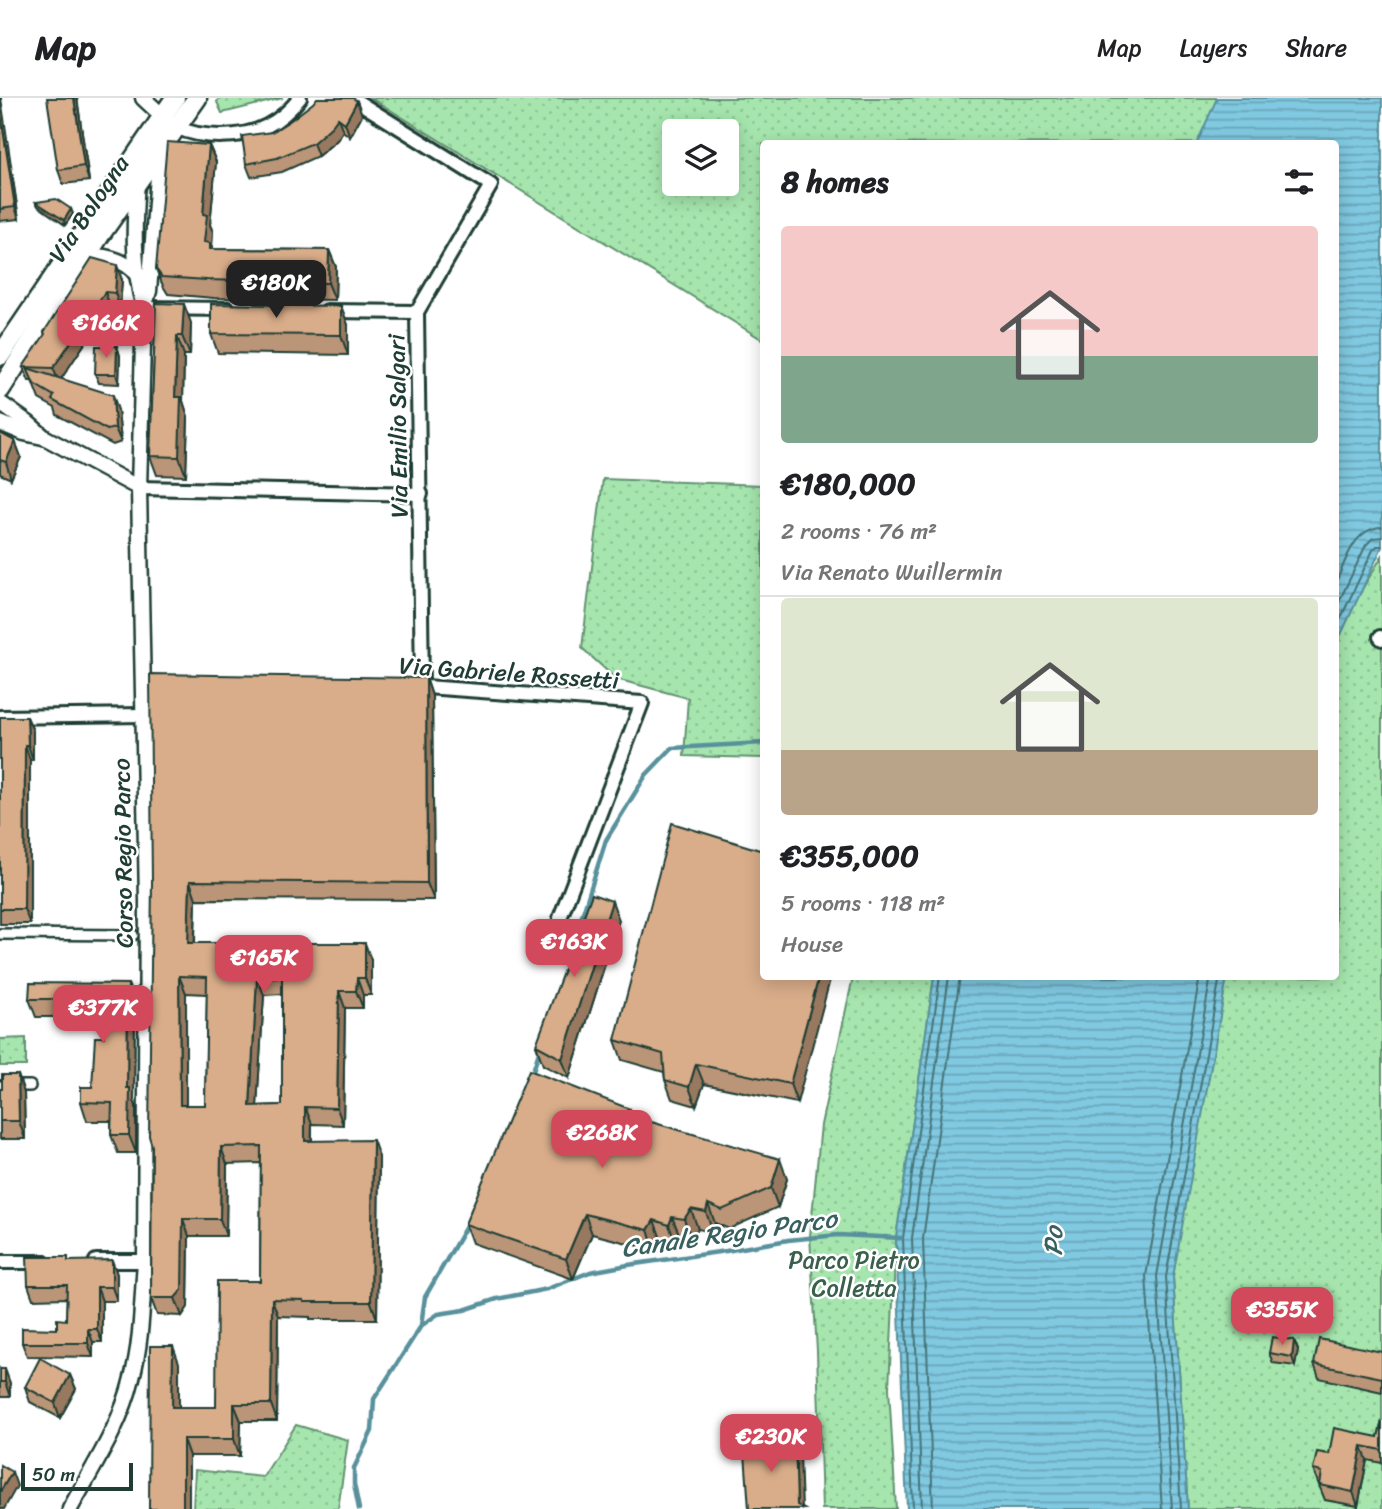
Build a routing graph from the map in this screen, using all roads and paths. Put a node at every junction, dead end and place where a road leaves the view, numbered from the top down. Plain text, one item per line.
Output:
1 (143, 98) edge
2 (176, 98) edge
3 (197, 98) edge
4 (300, 98) edge
5 (352, 98) edge
6 (169, 122) junction
7 (145, 141) junction
8 (164, 142) junction
9 (137, 183) junction
10 (83, 261) junction
11 (137, 275) junction
12 (144, 308) junction
13 (243, 310) edge
14 (309, 310) edge
15 (417, 312) junction
16 (0, 356) edge
17 (0, 390) edge
18 (0, 403) edge
19 (0, 422) edge
20 (44, 437) junction
21 (139, 488) junction
22 (421, 494) junction
23 (395, 685) edge
24 (422, 686) junction
25 (144, 715) junction
26 (0, 717) edge
27 (560, 918) dead end
28 (0, 934) edge
29 (133, 935) dead end
30 (0, 1086) edge
31 (30, 1086) dead end
32 (80, 1261) edge
33 (145, 1261) junction
34 (0, 1262) edge
35 (54, 1262) edge
36 (70, 1509) edge

1 - 6 street
2 - 6 main road
3 - 6 main road
4 - 6 street
5 - 15 street, Via Emilio Salgari
6 - 7 main road, Via Bologna
6 - 8 main road, Via Bologna
7 - 9 street, Corso Regio Parco
7 - 16 main road, Via Bologna
8 - 9 main road, Via Bologna
8 - 12 street, Corso Regio Parco
9 - 10 main road, Via Bologna
9 - 11 street, Corso Regio Parco
10 - 11 street
10 - 17 main road, Via Bologna
11 - 12 street, Corso Regio Parco
12 - 13 street
12 - 21 street, Corso Regio Parco
14 - 15 street
15 - 22 street, Via Emilio Salgari
18 - 20 street
19 - 20 street
20 - 21 street
21 - 22 street
21 - 25 street, Corso Regio Parco
22 - 24 street, Via Emilio Salgari
23 - 24 street, Via Gabriele Rossetti
24 - 27 street, Via Gabriele Rossetti
25 - 26 street
25 - 33 street, Corso Regio Parco
28 - 29 street
30 - 31 street
32 - 33 street
33 - 36 street, Corso Regio Parco
34 - 35 street

